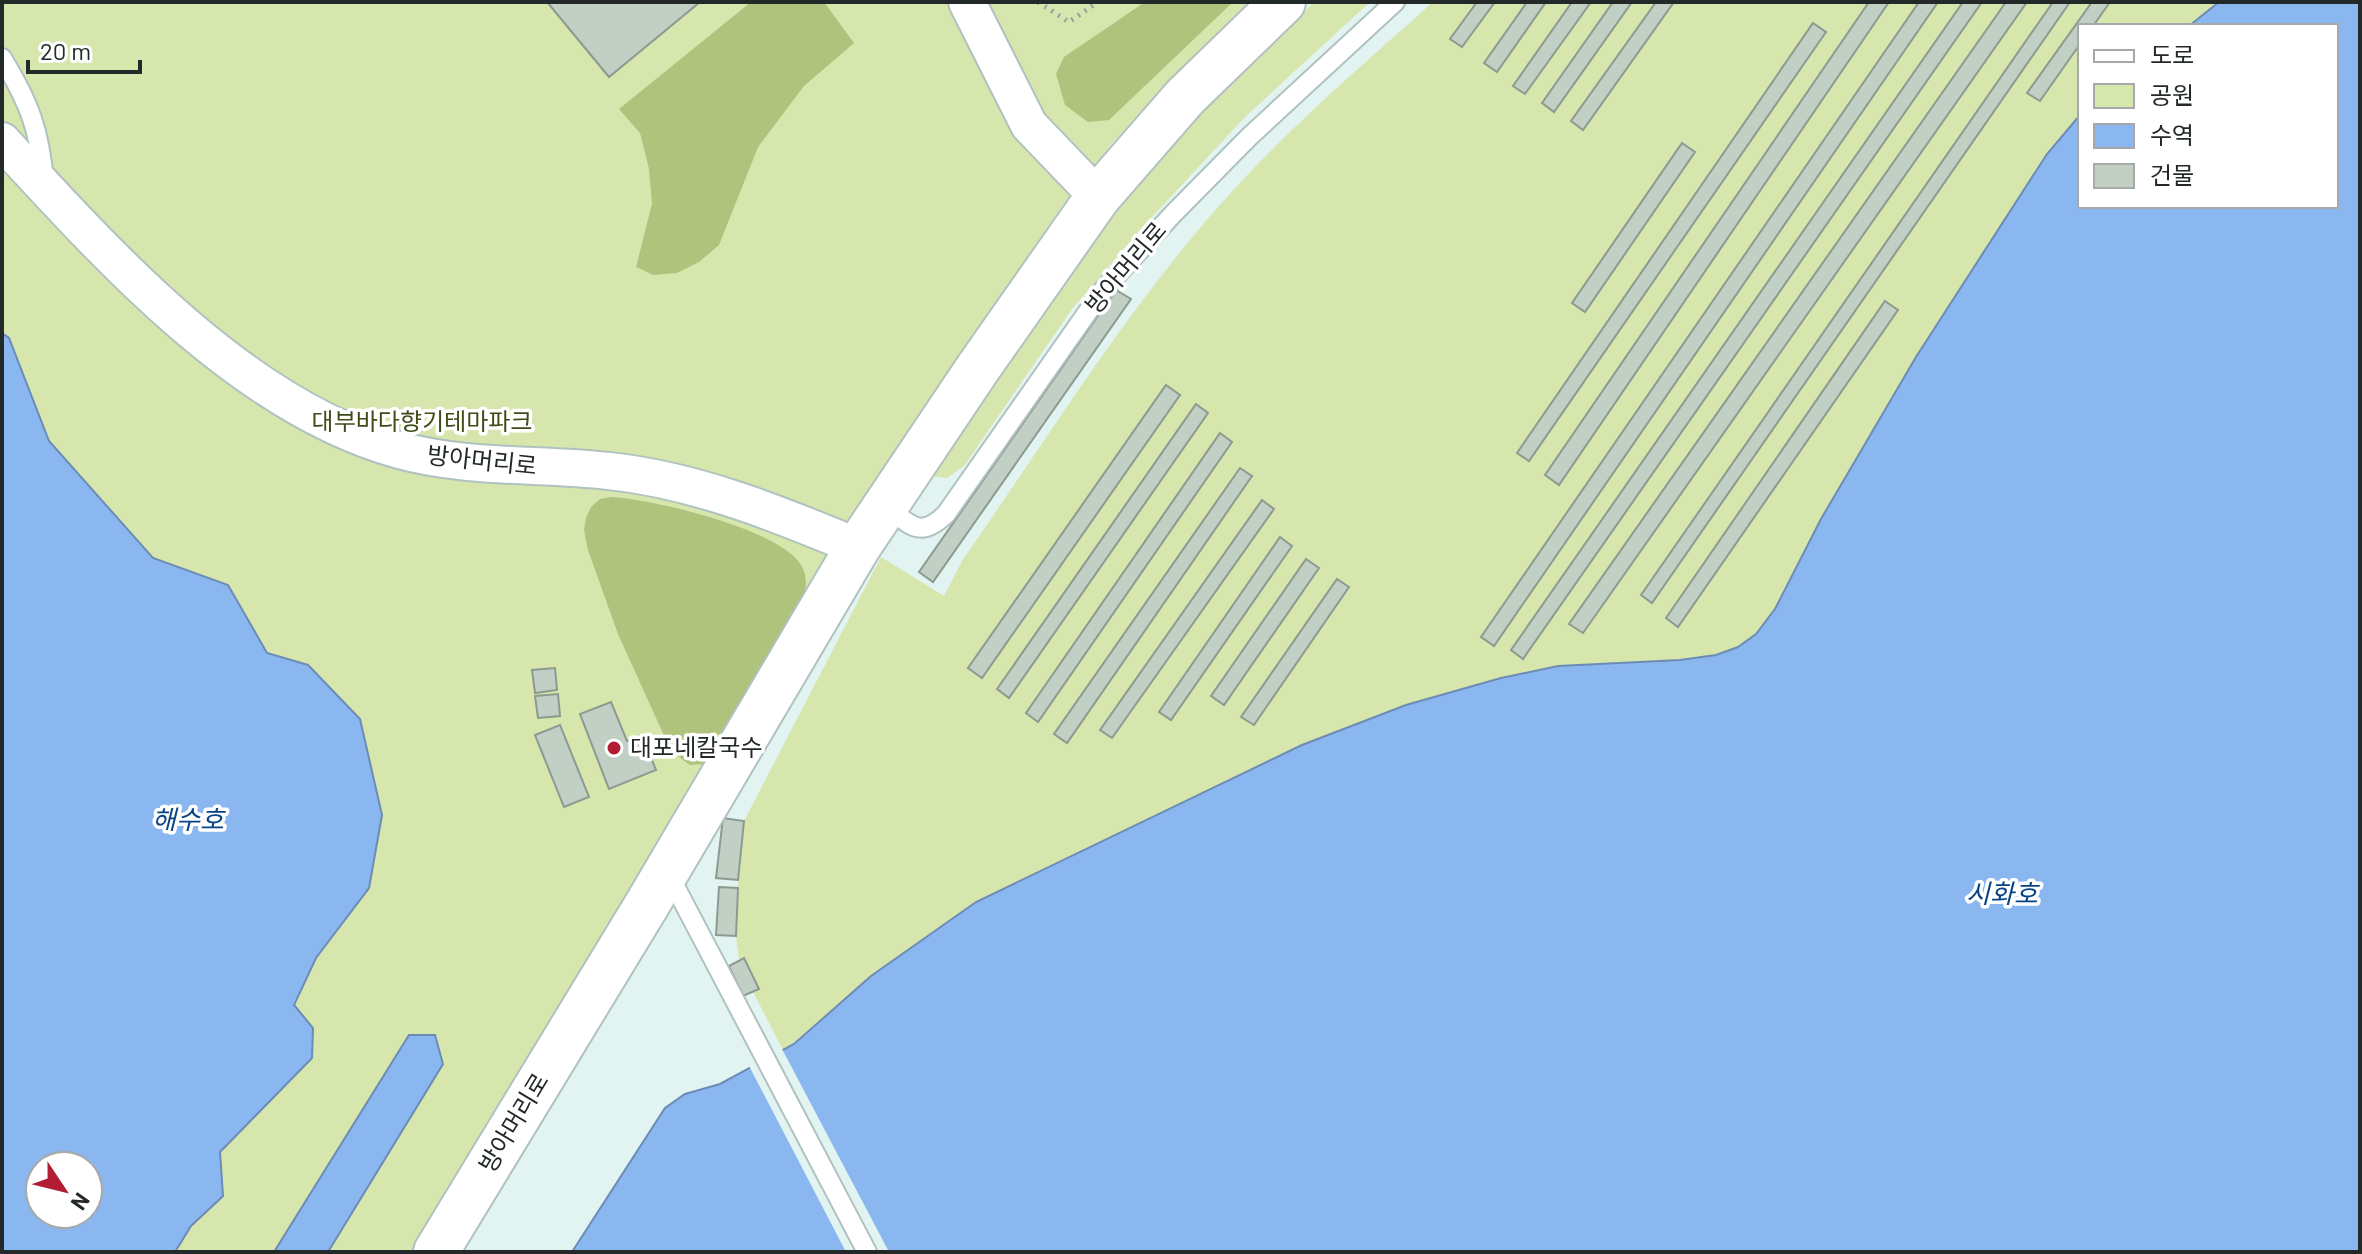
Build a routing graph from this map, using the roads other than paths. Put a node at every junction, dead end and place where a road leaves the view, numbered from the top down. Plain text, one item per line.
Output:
1 (967, 2) edge
2 (1283, 2) edge
3 (1395, 2) edge
4 (2, 58) edge
5 (2, 141) edge
6 (44, 186) junction
7 (1098, 197) junction
8 (885, 507) junction
9 (858, 547) junction
10 (667, 871) junction
11 (436, 1252) edge
12 (867, 1252) edge

1 - 7 street
2 - 7 street, 방아머리로
3 - 8 lane, 방아머리로
4 - 6 lane
5 - 6 street, 방아머리로
6 - 9 street, 방아머리로
7 - 8 street, 방아머리로
8 - 9 street, 방아머리로
9 - 10 street, 방아머리로
10 - 11 street, 방아머리로
10 - 12 lane

